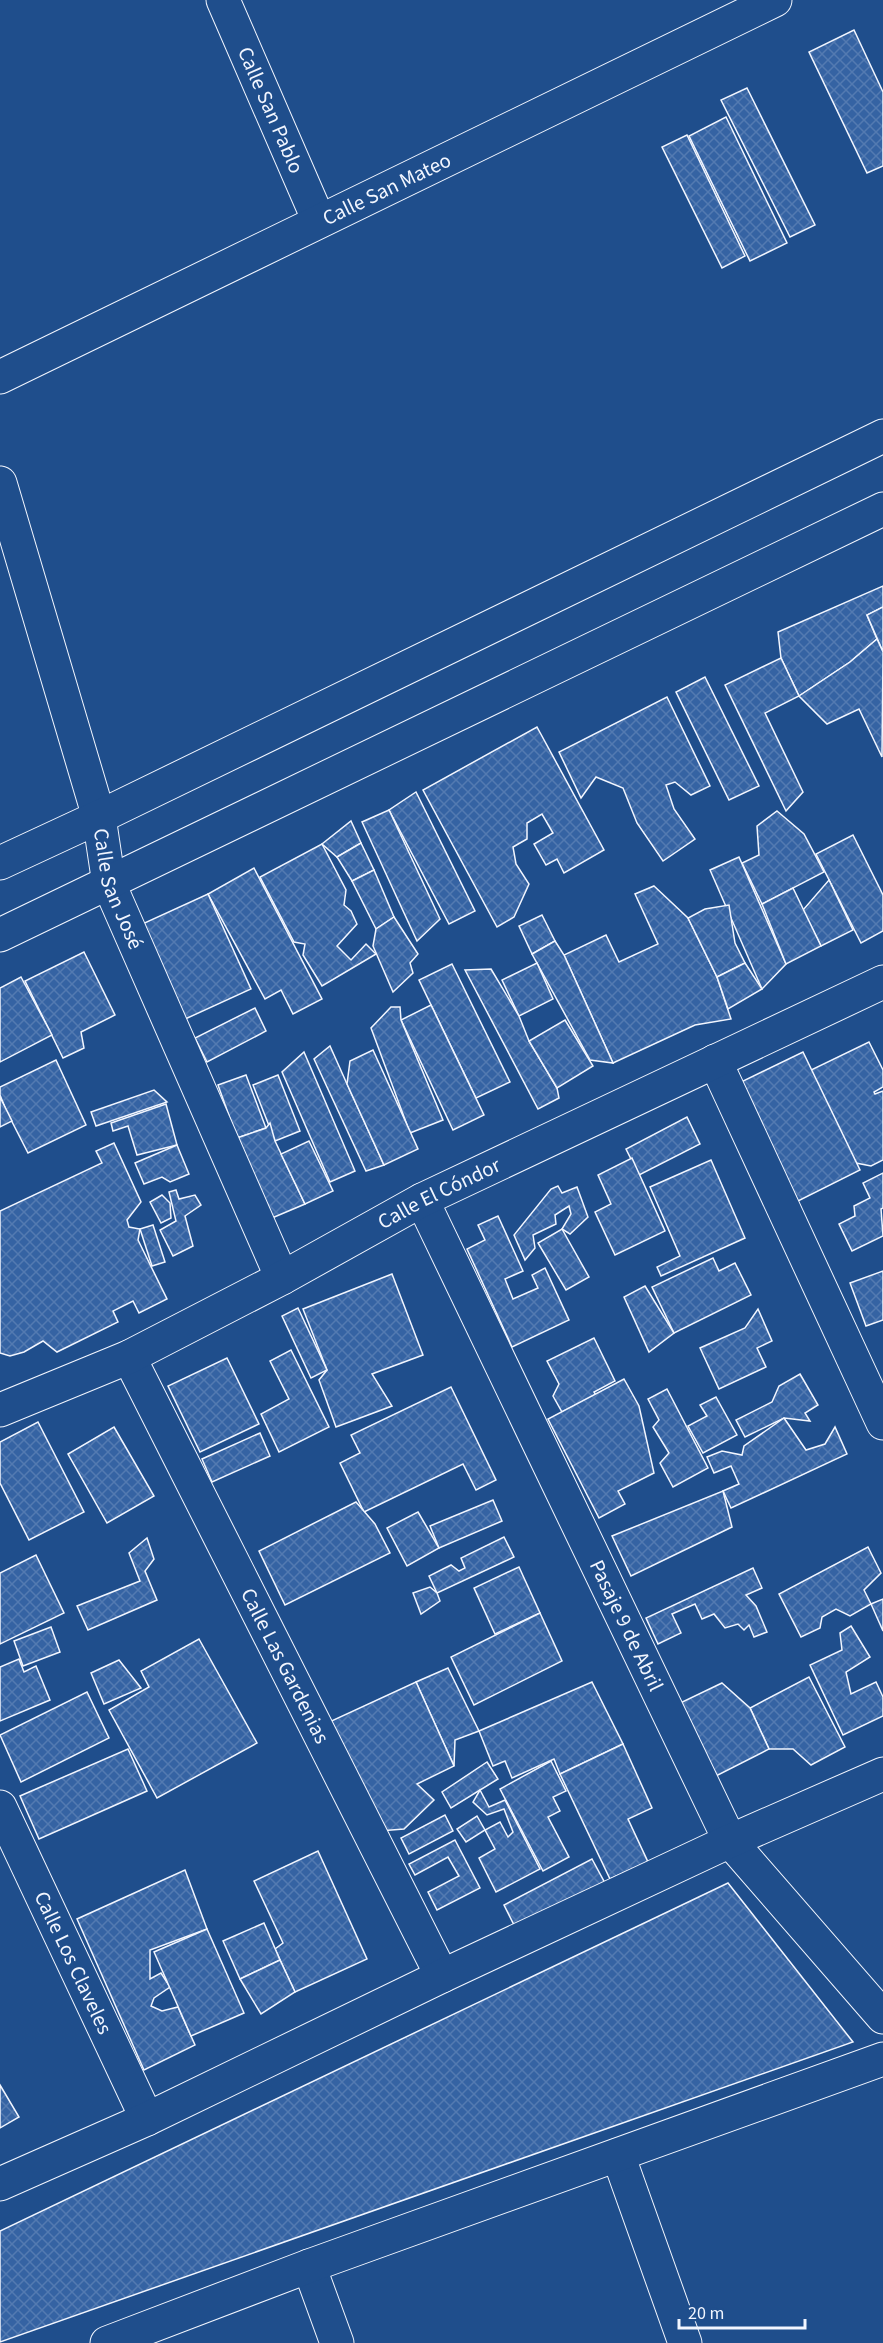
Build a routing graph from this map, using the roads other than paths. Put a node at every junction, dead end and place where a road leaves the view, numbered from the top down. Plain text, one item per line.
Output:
1 (223, 0) edge
2 (775, 0) edge
3 (320, 221) junction
4 (0, 377) edge
5 (883, 436) edge
6 (0, 483) edge
7 (883, 509) edge
8 (99, 817) junction
9 (0, 863) edge
10 (109, 884) junction
11 (0, 936) edge
12 (883, 982) edge
13 (715, 1061) junction
14 (422, 1200) junction
15 (282, 1278) junction
16 (129, 1357) junction
17 (0, 1410) edge
18 (883, 1423) edge
19 (883, 1774) edge
20 (0, 1807) edge
21 (730, 1841) junction
22 (442, 1976) junction
23 (883, 2017) edge
24 (883, 2059) edge
25 (147, 2119) junction
26 (618, 2156) junction
27 (0, 2184) edge
28 (309, 2266) junction
29 (107, 2343) edge
30 (337, 2343) edge
31 (685, 2343) edge

1 - 3 street, Calle San Pablo
2 - 3 street, Calle San Mateo
3 - 4 street, Calle San Mateo
5 - 8 street
6 - 8 street, Calle San José
7 - 10 street
8 - 9 street
8 - 10 street, Calle San José
10 - 11 street
10 - 15 street, Calle San José
12 - 13 street, Calle El Cóndor
13 - 14 street, Calle El Cóndor
13 - 18 street
14 - 15 street, Calle El Cóndor
14 - 21 street, Pasaje 9 de Abril
15 - 16 street, Calle El Cóndor
16 - 17 street, Calle El Cóndor
16 - 22 street, Calle Las Gardenias
19 - 21 street
20 - 25 street, Calle Los Claveles
21 - 22 street
21 - 23 street, Pasaje 9 de Abril
22 - 25 street
24 - 26 street
25 - 27 street
26 - 28 street
26 - 31 street
28 - 29 street
28 - 30 street

